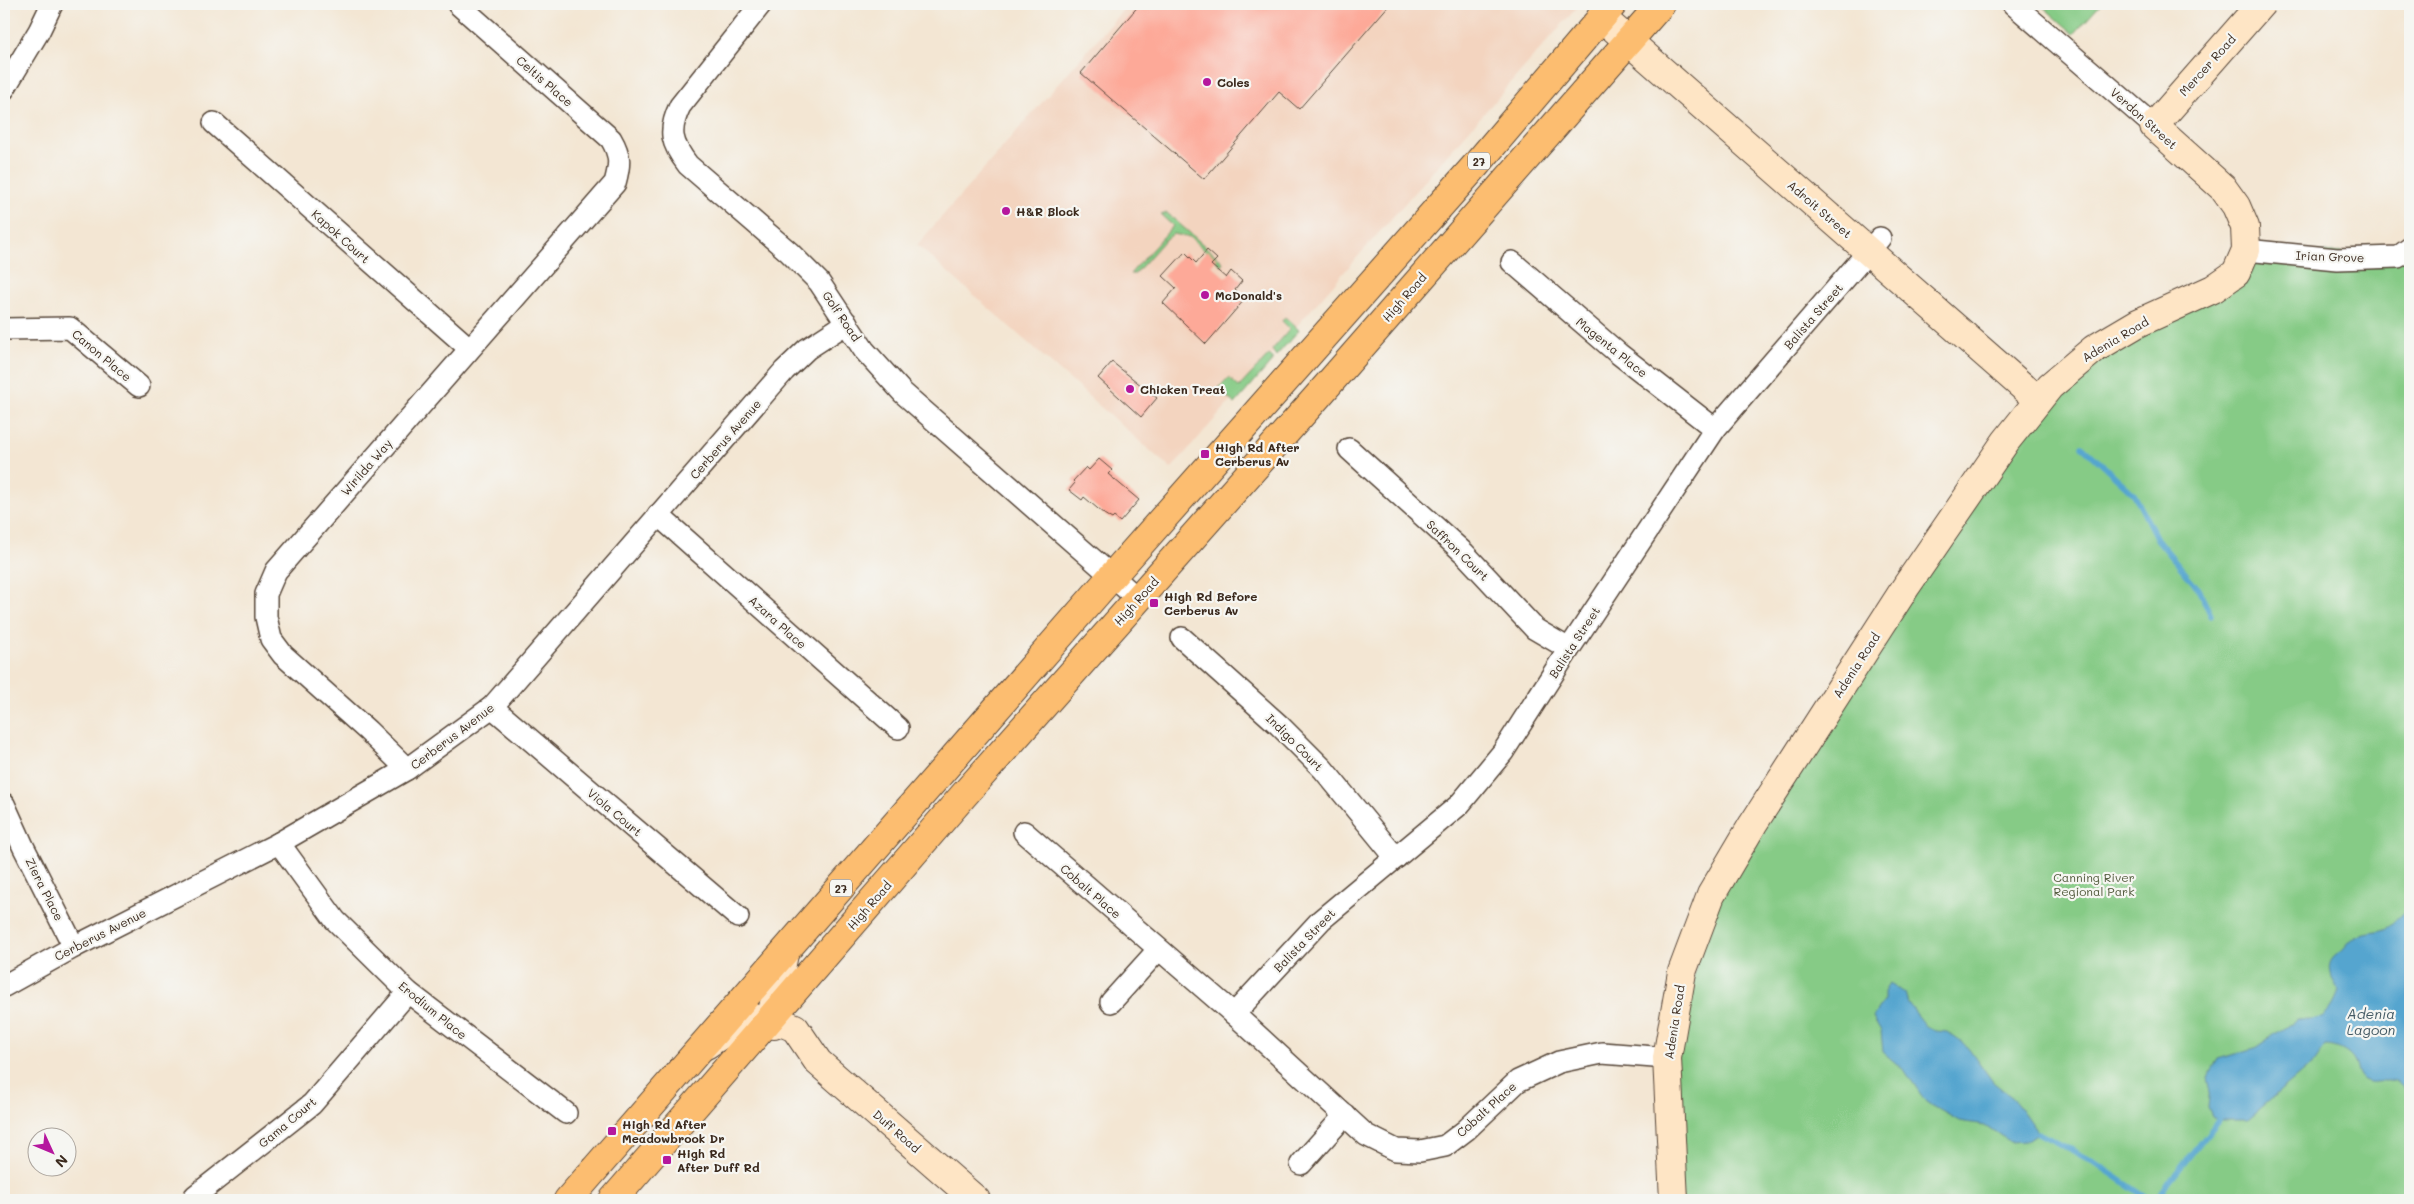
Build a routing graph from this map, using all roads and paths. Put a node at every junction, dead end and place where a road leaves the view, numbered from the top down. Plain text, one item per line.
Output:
1 (52, 4) edge
2 (458, 4) edge
3 (760, 4) edge
4 (1661, 4) edge
5 (2013, 4) edge
6 (2262, 4) edge
7 (1609, 8) edge
8 (1633, 35) junction
9 (4, 88) edge
10 (214, 123) dead end
11 (2154, 126) junction
12 (620, 165) joint
13 (1874, 245) junction
14 (2410, 248) edge
15 (2246, 250) junction
16 (1512, 262) dead end
17 (847, 323) junction
18 (4, 329) edge
19 (469, 348) junction
20 (139, 386) dead end
21 (2044, 393) junction
22 (1715, 429) junction
23 (1349, 449) dead end
24 (658, 516) junction
25 (1112, 576) junction
26 (1138, 599) junction
27 (1182, 638) dead end
28 (1569, 649) junction
29 (492, 707) junction
30 (898, 728) dead end
31 (407, 769) junction
32 (4, 804) edge
33 (1024, 832) dead end
34 (279, 843) junction
35 (1396, 858) junction
36 (738, 917) dead end
37 (74, 947) junction
38 (1158, 950) junction
39 (784, 954) junction
40 (4, 986) edge
41 (408, 992) junction
42 (1110, 1002) dead end
43 (1234, 1014) junction
44 (771, 1018) junction
45 (703, 1047) junction
46 (1667, 1058) junction
47 (566, 1112) dead end
48 (1345, 1115) junction
49 (1301, 1164) dead end
50 (196, 1196) dead end
51 (568, 1200) edge
52 (613, 1200) edge
53 (976, 1200) edge
54 (1674, 1200) edge

1 - 9 street
2 - 12 street, Celtis Place
3 - 17 street, Golf Road
4 - 8 main road, High Road / 27
5 - 11 street, Verdon Street
6 - 11 street, Mercer Road
7 - 8 street, Adroit Street
7 - 25 main road, 27
8 - 13 street, Adroit Street
8 - 26 main road, High Road / 27
10 - 19 street, Kapok Court
11 - 15 street, Verdon Street
12 - 19 street, Wirilda Way
13 - 21 street, Adroit Street
13 - 22 street, Balista Street
14 - 15 street, Irian Grove
15 - 21 street, Adenia Road
16 - 22 street, Magenta Place
17 - 24 street, Cerberus Avenue
17 - 25 street, Golf Road
18 - 20 street, Canon Place
19 - 31 street, Wirilda Way
21 - 46 street, Adenia Road
22 - 28 street, Balista Street
23 - 28 street, Saffron Court
24 - 29 street, Cerberus Avenue
24 - 30 street, Azara Place
25 - 26 street, Golf Road
25 - 39 main road, 27
26 - 44 main road, High Road / 27
27 - 35 street, Indigo Court
28 - 35 street, Balista Street
29 - 31 street, Cerberus Avenue
29 - 36 street, Viola Court
31 - 34 street, Cerberus Avenue
32 - 37 street, Ziera Place
33 - 38 street, Cobalt Place
34 - 37 street, Cerberus Avenue
34 - 41 street, Erodium Place
35 - 43 street, Balista Street
37 - 40 street, Cerberus Avenue
38 - 42 street
38 - 43 street, Cobalt Place
39 - 44 street
39 - 45 main road, 27
41 - 47 street, Erodium Place
41 - 50 street, Gama Court
43 - 48 street, Cobalt Place
44 - 45 street
44 - 52 main road, High Road / 27
44 - 53 street, Duff Road
45 - 51 main road, 27
46 - 48 street, Cobalt Place
46 - 54 street, Adenia Road
48 - 49 street

